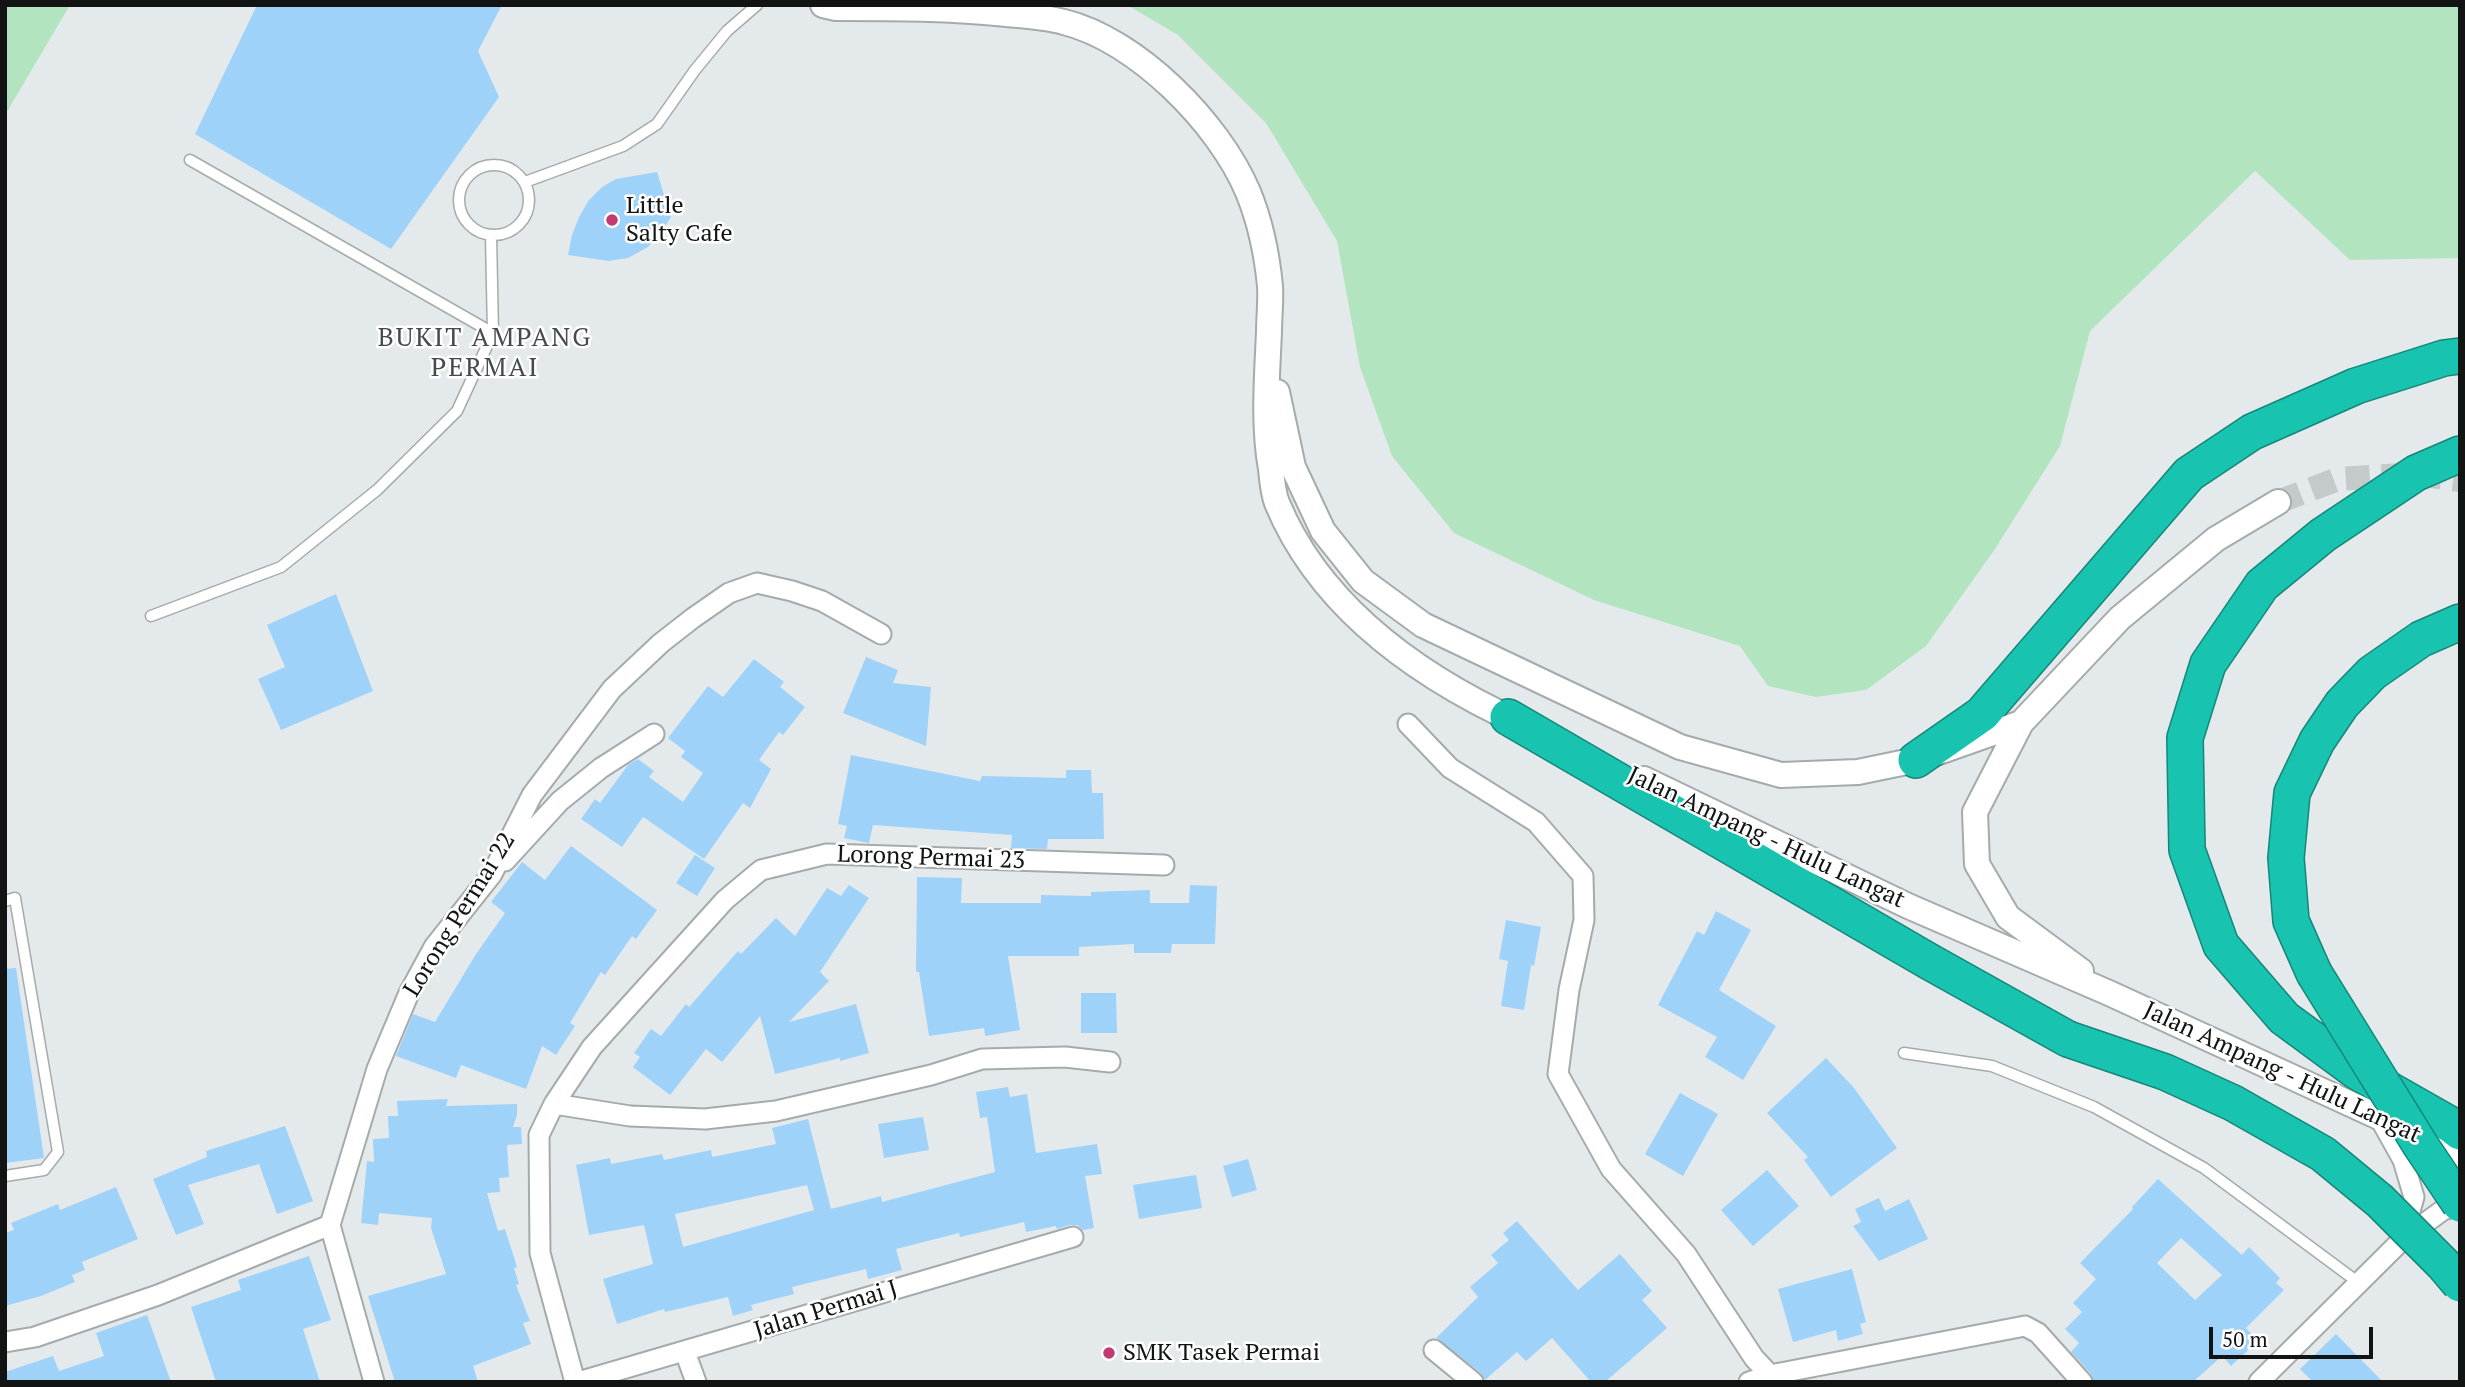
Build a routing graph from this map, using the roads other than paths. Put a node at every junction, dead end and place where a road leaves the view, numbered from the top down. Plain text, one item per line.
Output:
1 (757, 5) edge
2 (823, 5) edge
3 (190, 160) dead end
4 (525, 182) junction
5 (491, 236) junction
6 (493, 333) junction
7 (1268, 349) junction
8 (2460, 356) edge
9 (2460, 454) edge
10 (2277, 502) tunnel mouth
11 (151, 616) dead end
12 (2460, 622) edge
13 (881, 634) dead end
14 (1508, 717) junction
15 (2021, 723) junction
16 (1408, 724) dead end
17 (654, 734) dead end
18 (1916, 760) junction
19 (1164, 865) dead end
20 (492, 874) junction
21 (5, 901) edge
22 (2109, 993) junction
23 (1904, 1054) dead end
24 (1110, 1062) dead end
25 (554, 1104) junction
26 (2379, 1116) junction
27 (2460, 1132) edge
28 (2460, 1157) edge
29 (5, 1176) edge
30 (2460, 1204) edge
31 (330, 1225) junction
32 (1073, 1237) dead end
33 (2402, 1240) junction
34 (2359, 1283) junction
35 (2460, 1284) edge
36 (5, 1342) edge
37 (1434, 1350) dead end
38 (685, 1352) junction
39 (1770, 1375) junction
40 (374, 1382) edge
41 (577, 1382) edge
42 (696, 1382) edge
43 (1473, 1382) edge
44 (1749, 1382) edge
45 (2082, 1382) edge
46 (2259, 1382) edge

1 - 4 lane
2 - 7 street, Jalan Ampang - Hulu Langat
3 - 6 lane
4 - 5 lane
4 - 5 lane
5 - 6 lane
6 - 11 lane
7 - 14 street, Jalan Ampang - Hulu Langat
7 - 18 street, Jalan Ampang - Hulu Langat
8 - 18 highway
9 - 27 highway
10 - 15 street, Jalan Ampang - Hulu Langat
12 - 30 highway, bridge
13 - 20 street, Lorong Permai 22
14 - 22 street, Jalan Ampang - Hulu Langat
14 - 35 highway, bridge
15 - 18 street, Jalan Ampang - Hulu Langat
15 - 22 street
16 - 39 street
17 - 20 street
19 - 25 street, Lorong Permai 23
20 - 31 street, Lorong Permai 22
21 - 29 lane
22 - 26 street, Jalan Ampang - Hulu Langat
23 - 34 lane
24 - 25 street
25 - 41 street, Lorong Permai 23
26 - 28 street, Jalan Ampang - Hulu Langat
26 - 33 street
30 - 33 street
31 - 36 street
31 - 40 street
32 - 38 street, Jalan Permai J
33 - 34 street
34 - 46 street
37 - 43 street
38 - 41 street, Jalan Permai J
38 - 42 street
39 - 44 street
39 - 45 street

